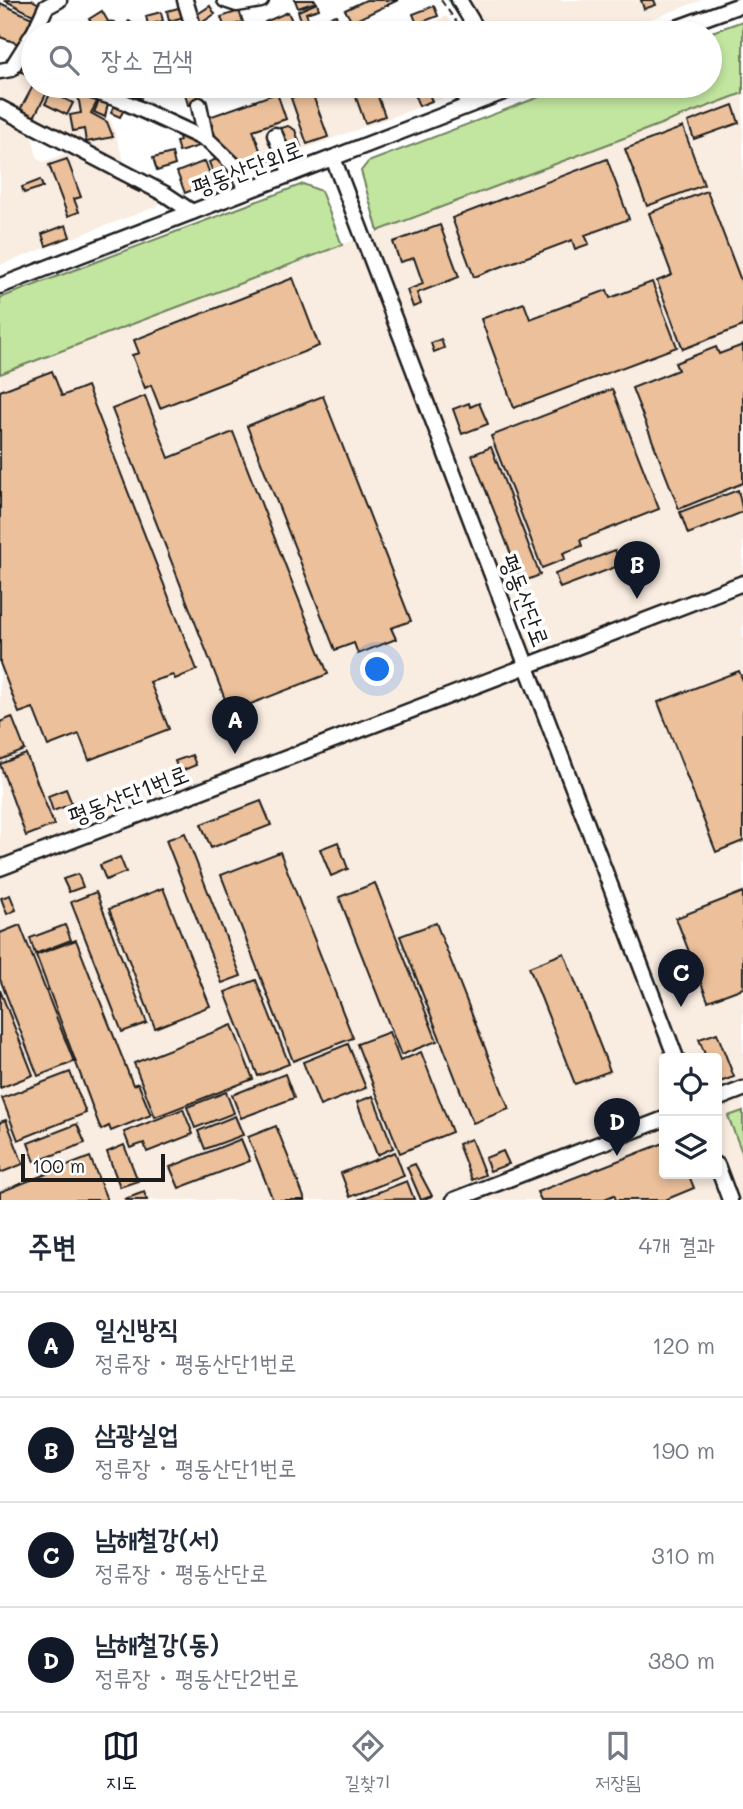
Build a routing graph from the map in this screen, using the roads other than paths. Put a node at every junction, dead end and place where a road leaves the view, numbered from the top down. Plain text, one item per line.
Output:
1 (185, 0) edge
2 (225, 0) edge
3 (261, 0) edge
4 (459, 0) edge
5 (49, 2) edge
6 (743, 4) edge
7 (41, 21) edge
8 (191, 21) edge
9 (472, 21) edge
10 (696, 21) edge
11 (21, 54) edge
12 (0, 71) edge
13 (115, 98) edge
14 (465, 98) edge
15 (485, 98) edge
16 (199, 104) dead end
17 (468, 105) junction
18 (0, 108) edge
19 (275, 135) dead end
20 (206, 139) junction
21 (333, 158) junction
22 (291, 174) junction
23 (247, 191) junction
24 (192, 212) junction
25 (0, 286) edge
26 (743, 583) edge
27 (526, 664) junction
28 (0, 868) edge
29 (674, 1053) edge
30 (743, 1089) edge
31 (722, 1097) edge
32 (659, 1121) edge
33 (722, 1178) edge
34 (454, 1200) edge
35 (730, 1200) edge

1 - 8 street
2 - 3 street
4 - 9 street
5 - 7 street
6 - 10 street
11 - 12 street
13 - 20 street
14 - 17 street
15 - 17 street, 평동산단외로
16 - 20 street
17 - 21 street, 평동산단외로
18 - 24 street
19 - 22 street
20 - 23 street
21 - 22 street, 평동산단외로
21 - 27 street, 평동산단로
22 - 23 street, 평동산단외로
23 - 24 street, 평동산단외로
24 - 25 street, 평동산단외로
26 - 27 street, 평동산단1번로
27 - 28 street, 평동산단1번로
27 - 29 street, 평동산단로
30 - 31 street
32 - 34 street
33 - 35 street

